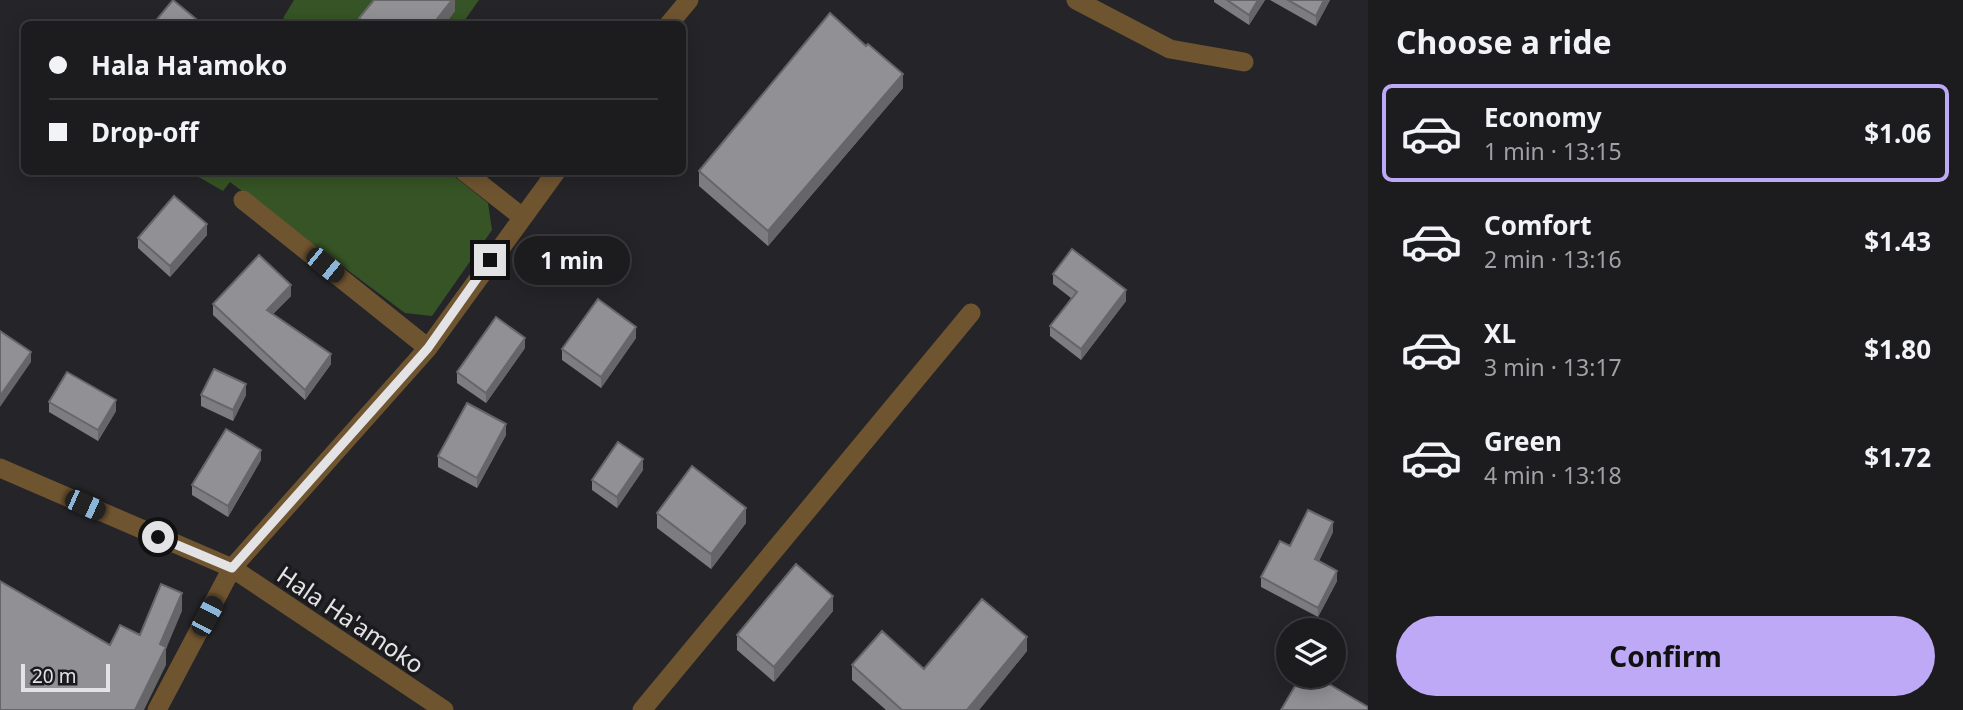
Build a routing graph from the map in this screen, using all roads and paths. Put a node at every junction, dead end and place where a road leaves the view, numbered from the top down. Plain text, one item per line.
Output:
1 (689, 0) edge
2 (1076, 0) edge
3 (672, 21) edge
4 (1244, 62) dead end
5 (469, 175) edge
6 (554, 175) edge
7 (243, 200) dead end
8 (521, 216) junction
9 (971, 313) dead end
10 (428, 348) junction
11 (0, 468) edge
12 (232, 568) junction
13 (157, 710) edge
14 (444, 710) edge
15 (642, 710) edge

1 - 3 street
2 - 4 street
5 - 8 street
6 - 8 street
7 - 10 street
8 - 10 street
9 - 15 street
10 - 12 street
11 - 12 street, Hala Ha'amoko
12 - 13 street
12 - 14 street, Hala Ha'amoko

